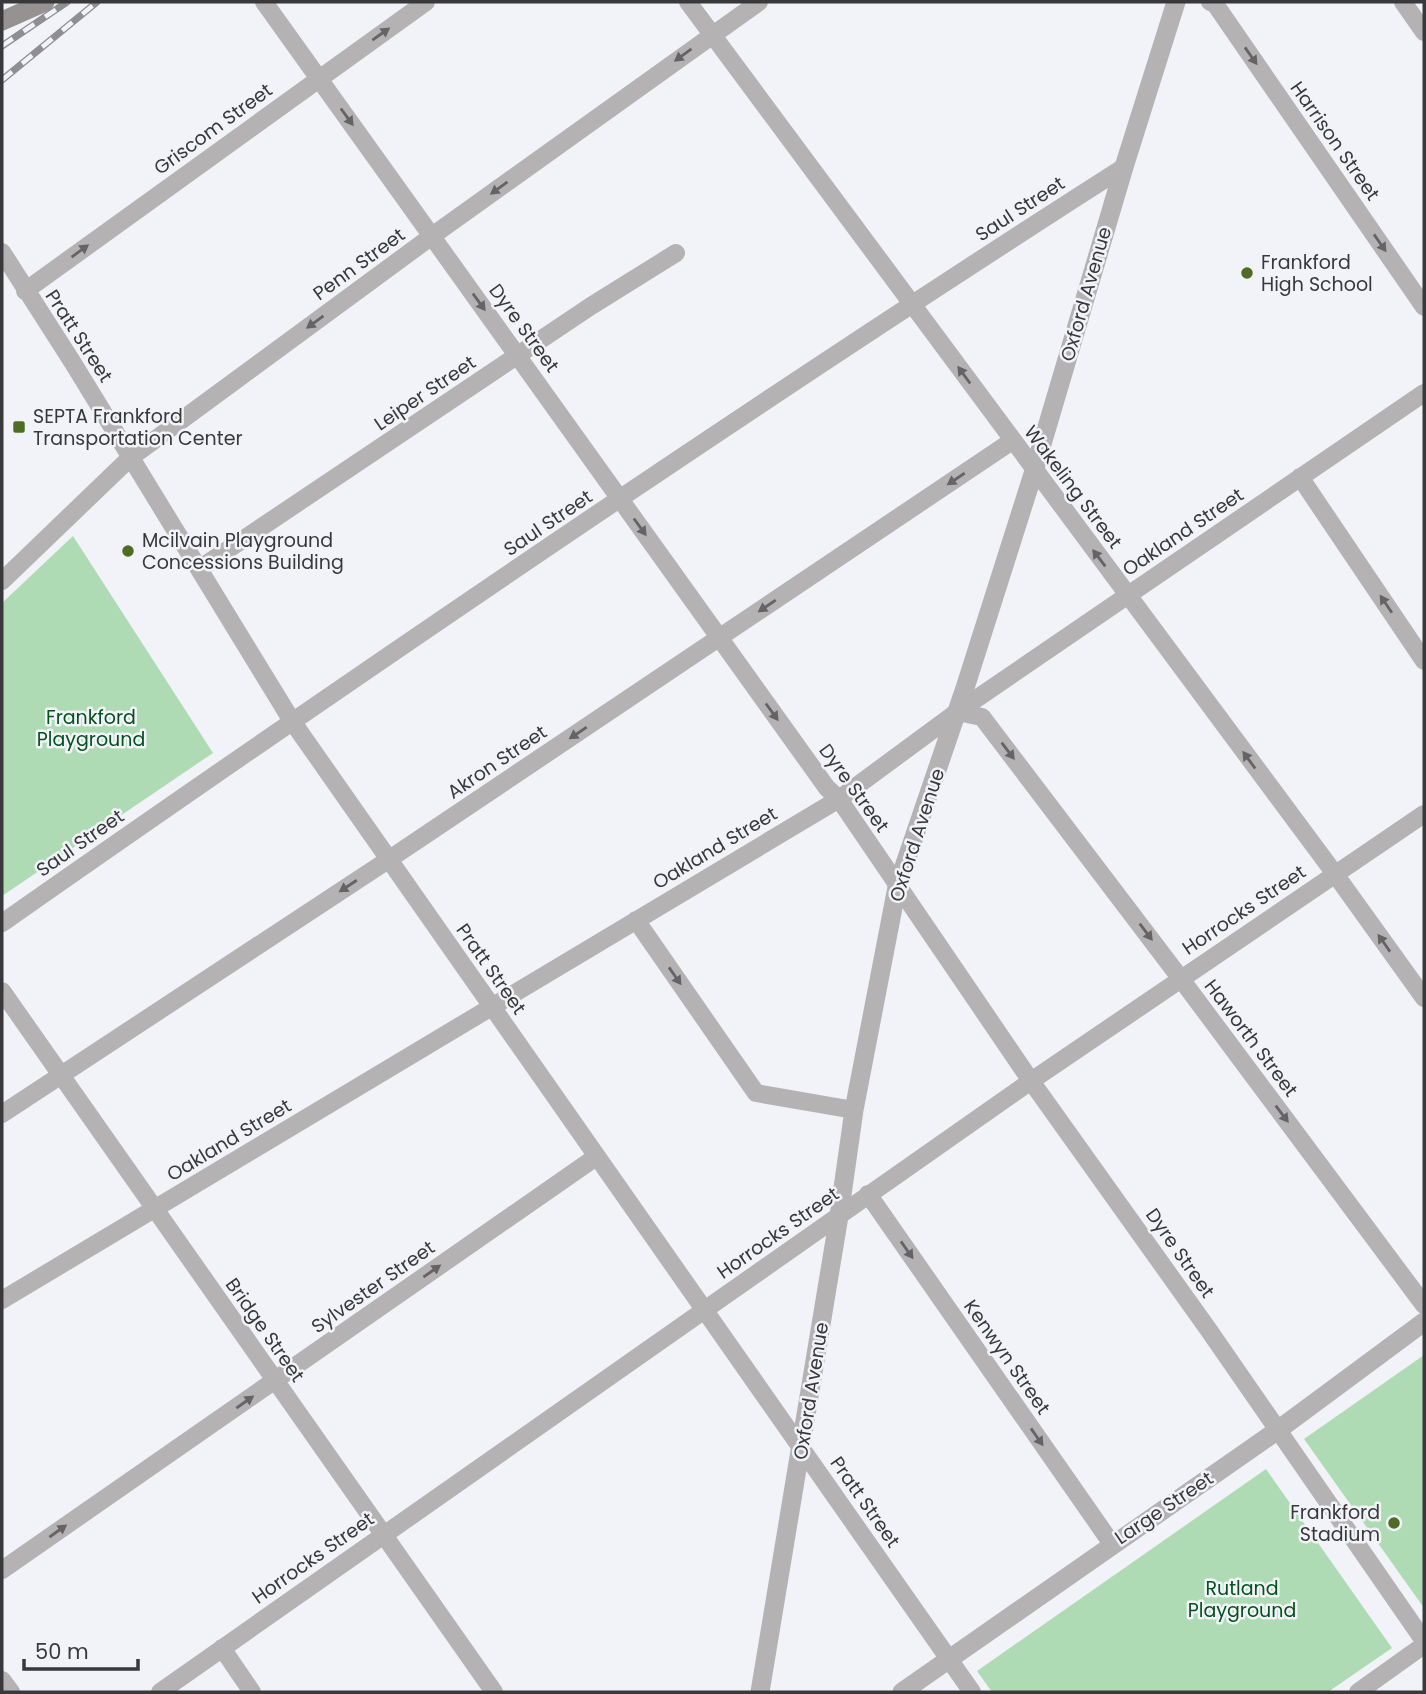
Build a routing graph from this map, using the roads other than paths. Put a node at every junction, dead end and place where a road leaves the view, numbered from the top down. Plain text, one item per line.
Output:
1 (45, 2) edge
2 (264, 2) edge
3 (426, 2) edge
4 (688, 2) edge
5 (759, 2) edge
6 (1176, 2) edge
7 (1210, 2) edge
8 (1403, 2) edge
9 (2, 21) edge
10 (1424, 32) edge
11 (712, 35) junction
12 (319, 78) junction
13 (1124, 167) junction
14 (432, 236) junction
15 (2, 252) edge
16 (676, 253) dead end
17 (25, 291) junction
18 (912, 304) junction
19 (1424, 307) edge
20 (518, 356) junction
21 (1424, 393) edge
22 (1012, 441) junction
23 (130, 458) junction
24 (1034, 471) junction
25 (1300, 477) junction
26 (620, 500) junction
27 (199, 569) junction
28 (2, 581) edge
29 (1128, 595) junction
30 (720, 638) junction
31 (1424, 661) edge
32 (957, 712) junction
33 (292, 721) junction
34 (839, 799) junction
35 (1424, 814) edge
36 (388, 860) junction
37 (1335, 874) junction
38 (897, 887) junction
39 (636, 920) junction
40 (2, 923) edge
41 (1181, 979) junction
42 (2, 991) edge
43 (1424, 999) edge
44 (492, 1007) junction
45 (62, 1075) junction
46 (1031, 1081) junction
47 (854, 1110) junction
48 (2, 1114) edge
49 (596, 1157) junction
50 (868, 1194) junction
51 (155, 1209) junction
52 (839, 1216) junction
53 (2, 1300) edge
54 (1424, 1305) edge
55 (704, 1310) junction
56 (1424, 1322) edge
57 (275, 1381) junction
58 (1278, 1430) junction
59 (802, 1448) junction
60 (383, 1534) junction
61 (1112, 1544) junction
62 (2, 1570) edge
63 (1424, 1643) edge
64 (222, 1648) junction
65 (948, 1659) junction
66 (2, 1680) edge
67 (10, 1692) edge
68 (160, 1692) edge
69 (252, 1692) edge
70 (494, 1692) edge
71 (760, 1692) edge
72 (902, 1692) edge
73 (972, 1692) edge
74 (1358, 1692) edge

1 - 9 main road
2 - 12 street, Dyre Street
12 -> 3 street, Griscom Street
4 - 11 street, Wakeling Street
5 - 11 street, Penn Street
6 - 13 street, Oxford Avenue
7 -> 19 street, Harrison Street
8 - 10 street
11 -> 14 street, Penn Street
11 - 18 street, Wakeling Street
12 -> 14 street, Dyre Street
17 -> 12 street, Griscom Street
13 - 18 street, Saul Street
13 - 24 street, Oxford Avenue
14 -> 20 street, Dyre Street
14 -> 23 street, Penn Street
15 - 17 street, Pratt Street
16 - 20 street, Leiper Street
17 - 23 street, Pratt Street
22 -> 18 street, Wakeling Street
18 - 26 street, Saul Street
20 - 26 street, Dyre Street
20 - 27 street, Leiper Street
21 - 25 street, Oakland Street
22 - 24 street, Wakeling Street
22 -> 30 street, Akron Street
23 - 27 street, Pratt Street
23 - 28 street, Penn Street
29 -> 24 street, Wakeling Street
24 - 32 street, Oxford Avenue
25 - 29 street, Oakland Street
31 -> 25 street
26 -> 30 street, Dyre Street
26 - 33 street, Saul Street
27 - 33 street, Pratt Street
29 - 32 street, Oakland Street
37 -> 29 street, Wakeling Street
30 -> 34 street, Dyre Street
30 -> 36 street, Akron Street
32 - 34 street, Oakland Street
32 - 38 street, Oxford Avenue
32 -> 41 street, Haworth Street
33 - 36 street, Pratt Street
33 - 40 street, Saul Street
34 - 38 street, Dyre Street
34 - 39 street, Oakland Street
35 - 37 street, Horrocks Street
36 - 44 street, Pratt Street
36 -> 45 street, Akron Street
37 - 41 street, Horrocks Street
43 -> 37 street, Wakeling Street
38 - 46 street, Dyre Street
38 - 47 street, Oxford Avenue
39 - 44 street, Oakland Street
39 -> 47 street
41 - 46 street, Horrocks Street
41 -> 54 street, Haworth Street
42 - 45 street, Bridge Street
44 - 49 street, Pratt Street
44 - 51 street, Oakland Street
45 - 48 street, Akron Street
45 - 51 street, Bridge Street
46 - 50 street, Horrocks Street
46 - 58 street, Dyre Street
47 - 52 street, Oxford Avenue
49 - 55 street, Pratt Street
57 -> 49 street, Sylvester Street
50 - 52 street, Horrocks Street
50 -> 61 street, Kenwyn Street
51 - 53 street, Oakland Street
51 - 57 street, Bridge Street
52 - 55 street, Horrocks Street
52 - 59 street, Oxford Avenue
55 - 59 street, Pratt Street
55 - 60 street, Horrocks Street
56 - 58 street, Large Street
57 - 60 street, Bridge Street
62 -> 57 street, Sylvester Street
58 - 61 street, Large Street
58 - 63 street, Dyre Street
59 - 65 street, Pratt Street
59 - 71 street, Oxford Avenue
60 - 64 street, Horrocks Street
60 - 70 street, Bridge Street
61 - 65 street, Large Street
63 - 74 street
64 - 68 street, Horrocks Street
64 - 69 street
65 - 72 street, Large Street
65 - 73 street, Pratt Street
66 - 67 street

